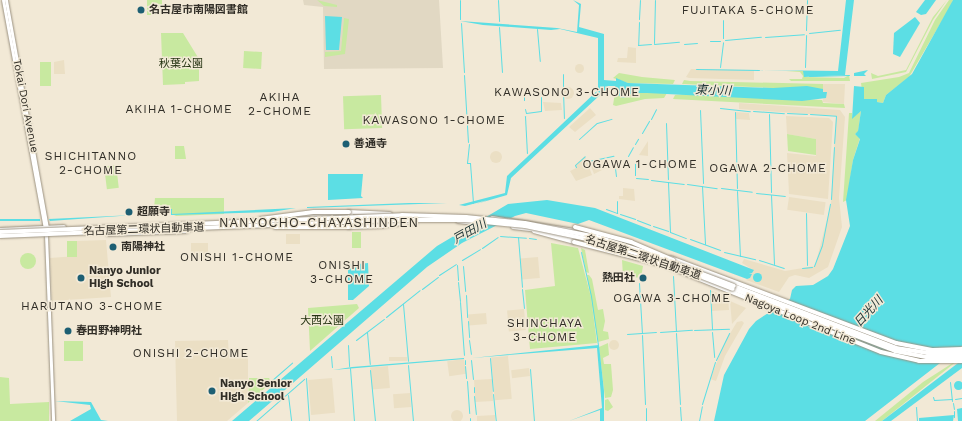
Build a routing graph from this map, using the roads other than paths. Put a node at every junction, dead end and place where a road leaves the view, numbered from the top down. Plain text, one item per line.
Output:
1 (3, 0) edge
2 (6, 0) edge
3 (394, 214) junction
4 (520, 220) junction
5 (418, 221) junction
6 (222, 223) junction
7 (232, 226) junction
8 (520, 228) junction
9 (46, 230) junction
10 (0, 231) edge
11 (0, 236) edge
12 (688, 268) junction
13 (700, 276) junction
14 (962, 349) edge
15 (962, 353) edge
16 (962, 357) edge
17 (962, 361) edge
18 (53, 421) edge

1 - 9 main road, Tokai Dori Avenue
2 - 9 main road, Tokai Dori Avenue
3 - 4 highway, Nagoya Loop 2nd Line, bridge
3 - 6 highway, bridge
3 - 9 highway, Nagoya Loop 2nd Line
4 - 12 highway, bridge
4 - 14 highway, Nagoya Loop 2nd Line
5 - 7 highway, bridge
5 - 8 highway, Nagoya Loop 2nd Line, bridge
5 - 9 highway, Nagoya Loop 2nd Line
6 - 10 highway, 名古屋第二環状自動車道, bridge
6 - 12 highway, 名古屋第二環状自動車道, bridge
7 - 11 highway, 名古屋第二環状自動車道, bridge
7 - 13 highway, 名古屋第二環状自動車道, bridge
8 - 13 highway, bridge
8 - 17 highway, Nagoya Loop 2nd Line
9 - 10 highway
9 - 10 highway, Nagoya Loop 2nd Line
9 - 11 highway, Nagoya Loop 2nd Line
9 - 18 main road, Tokai Dori Avenue
12 - 15 highway, 名古屋第二環状自動車道, bridge
13 - 16 highway, 名古屋第二環状自動車道, bridge

